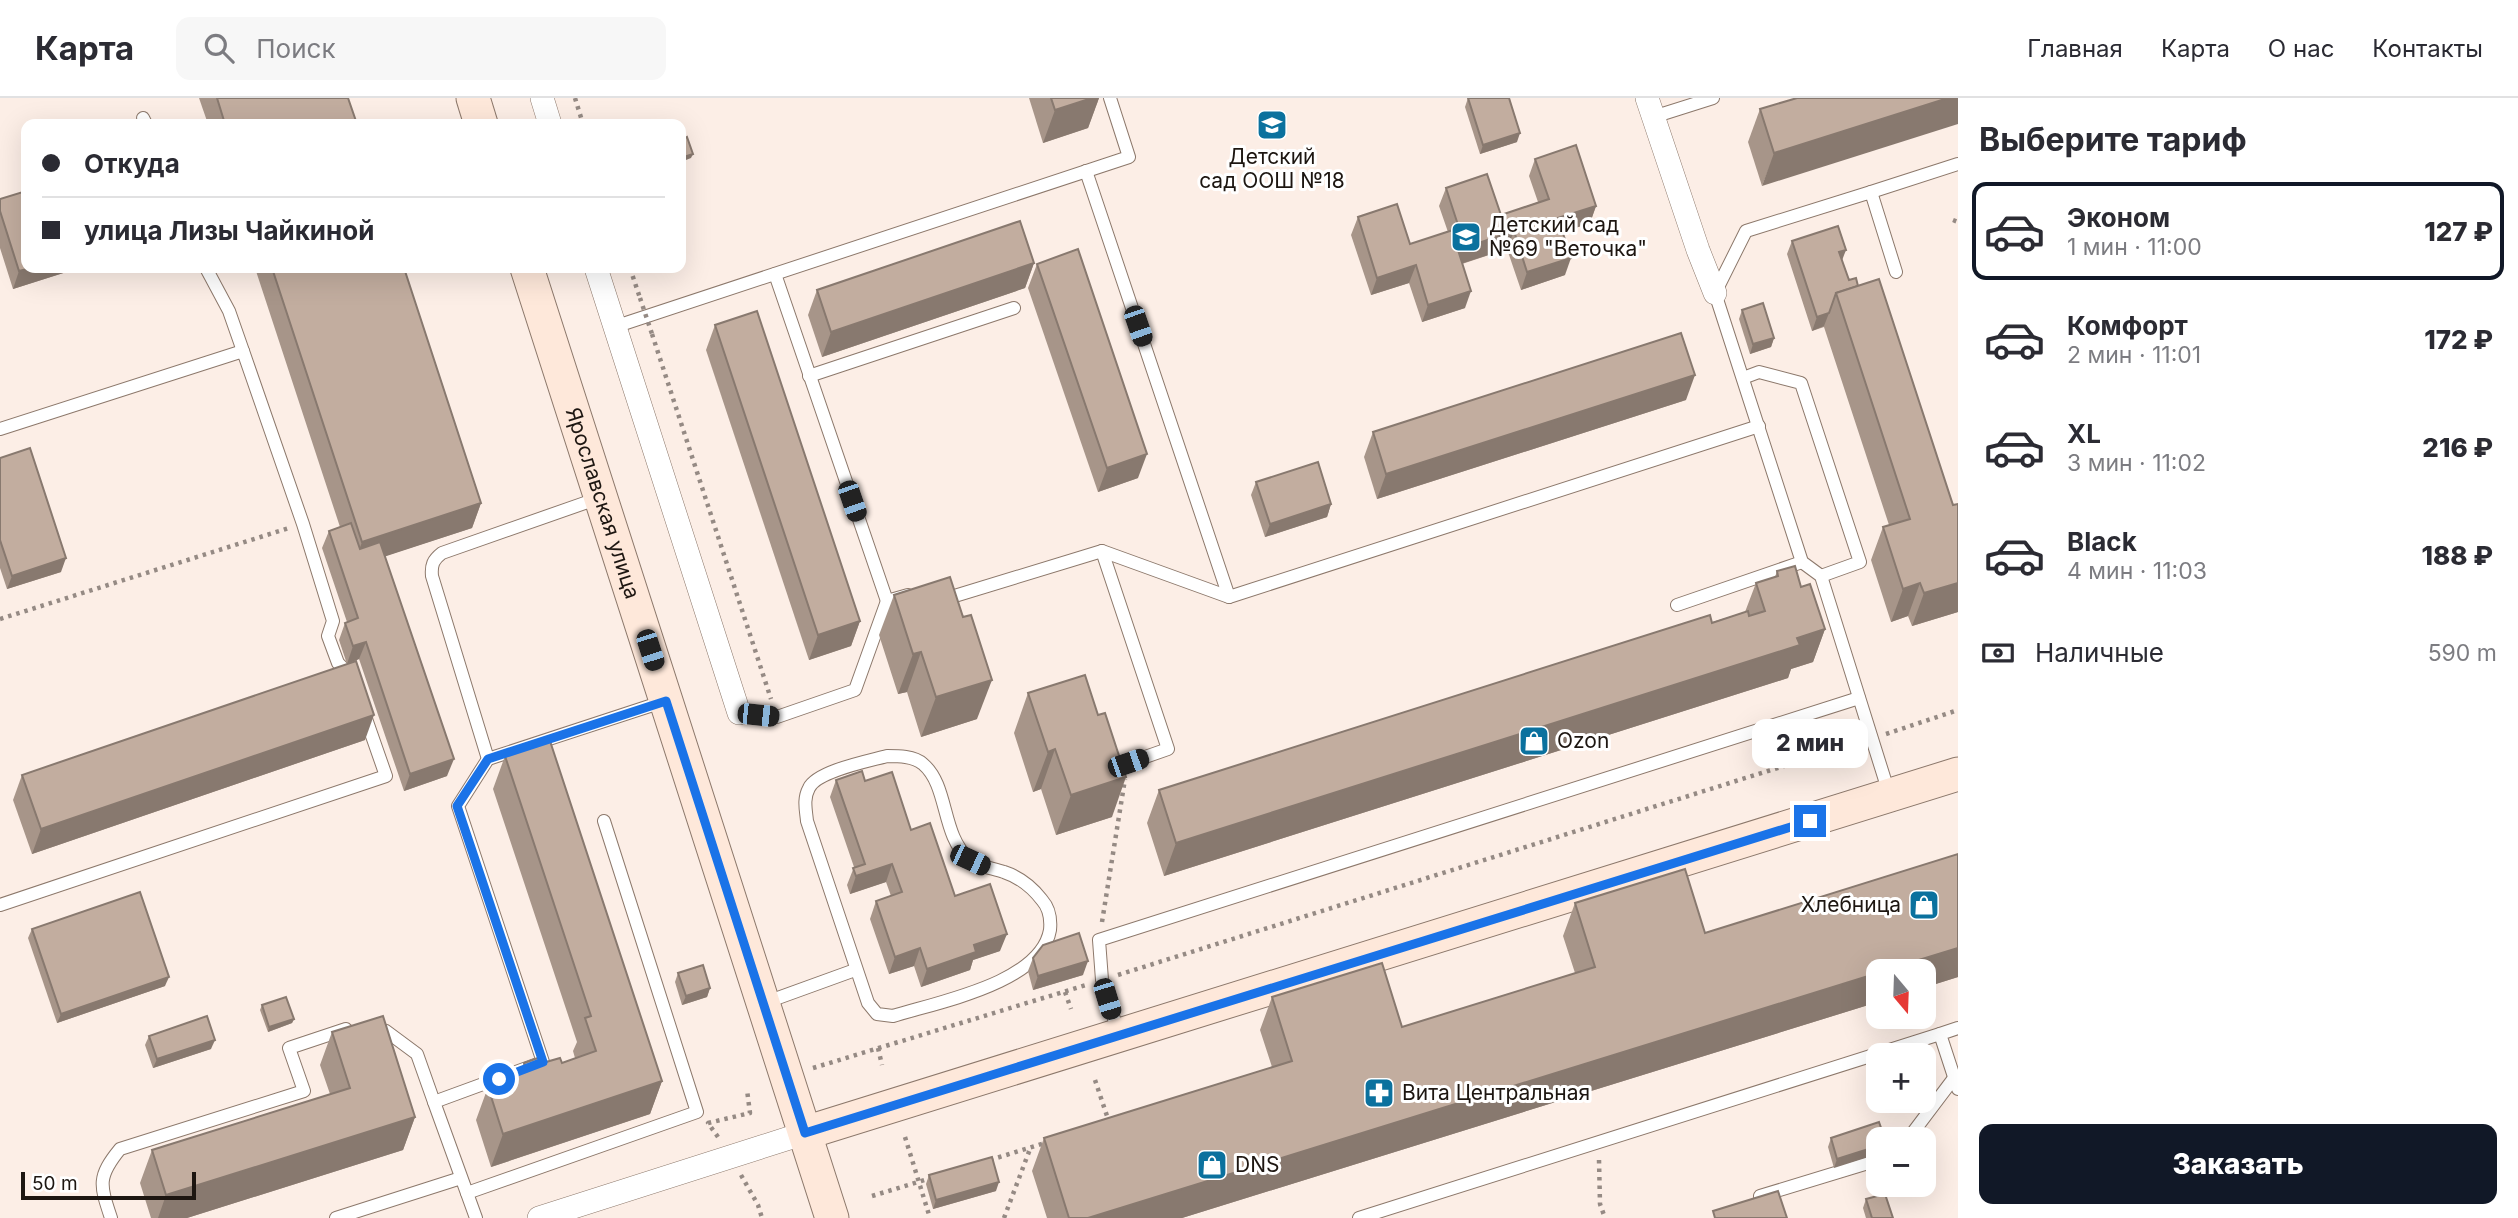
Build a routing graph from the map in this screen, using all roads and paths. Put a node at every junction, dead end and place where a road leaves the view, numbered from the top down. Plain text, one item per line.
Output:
1 (473, 98) edge
2 (542, 98) edge
3 (575, 98) edge
4 (1110, 98) edge
5 (1713, 98) edge
6 (1650, 108) edge
7 (479, 119) edge
8 (548, 119) edge
9 (581, 119) edge
10 (1958, 164) edge
11 (1086, 171) junction
12 (1871, 192) junction
13 (1896, 272) dead end
14 (209, 273) edge
15 (529, 273) edge
16 (598, 273) edge
17 (632, 273) edge
18 (775, 274) junction
19 (1715, 292) junction
20 (1014, 308) dead end
21 (614, 327) junction
22 (243, 351) junction
23 (810, 376) junction
24 (1743, 379) junction
25 (1759, 426) junction
26 (0, 429) edge
27 (601, 498) junction
28 (303, 524) junction
29 (1102, 551) junction
30 (1802, 562) junction
31 (1821, 576) junction
32 (1229, 597) junction
33 (887, 601) junction
34 (1677, 605) dead end
35 (0, 619) edge
36 (1859, 698) junction
37 (666, 701) junction
38 (1958, 710) edge
39 (739, 713) joint
40 (777, 717) junction
41 (1872, 738) junction
42 (488, 759) junction
43 (1128, 763) joint
44 (1958, 774) edge
45 (1890, 796) junction
46 (604, 821) dead end
47 (0, 905) edge
48 (1099, 940) junction
49 (855, 970) junction
50 (1102, 980) junction
51 (1065, 992) junction
52 (763, 1003) junction
53 (1070, 1009) dead end
54 (1958, 1028) edge
55 (1940, 1034) junction
56 (1119, 1036) junction
57 (878, 1048) junction
58 (882, 1065) dead end
59 (812, 1069) dead end
60 (1095, 1080) dead end
61 (1956, 1083) edge
62 (434, 1102) junction
63 (1122, 1119) edge
64 (1918, 1127) edge
65 (805, 1133) junction
66 (905, 1137) dead end
67 (1056, 1140) edge
68 (1599, 1142) junction
69 (1030, 1148) junction
70 (981, 1163) edge
71 (1866, 1164) edge
72 (943, 1174) edge
73 (461, 1178) junction
74 (918, 1182) junction
75 (467, 1193) junction
76 (872, 1196) dead end
77 (1760, 1196) edge
78 (111, 1218) edge
79 (336, 1218) edge
80 (476, 1218) edge
81 (541, 1218) edge
82 (832, 1218) edge
83 (930, 1218) edge
84 (1004, 1218) edge
85 (1359, 1218) edge
86 (1605, 1218) edge

1 - 7 main road
2 - 8 street
3 - 9 path
4 - 11 lane
5 - 6 lane
6 - 19 street
10 - 12 lane
11 - 18 lane
11 - 32 lane
12 - 13 lane
12 - 19 lane
14 - 22 lane
15 - 27 main road, Ярославская улица
16 - 21 street
17 - 40 path, bridge
18 - 21 lane
18 - 23 lane
19 - 24 lane
20 - 23 lane
21 - 39 street
22 - 26 lane
22 - 28 lane
23 - 33 lane
24 - 25 lane
24 - 31 lane
25 - 30 lane
25 - 32 lane
27 - 37 main road, Ярославская улица
27 - 42 lane
28 - 35 path
28 - 47 lane
29 - 32 lane
29 - 33 lane
29 - 43 lane
30 - 31 lane
30 - 34 lane
31 - 36 lane
33 - 40 lane
36 - 41 lane
36 - 48 lane
37 - 42 lane
37 - 52 main road, Ярославская улица
38 - 41 path
39 - 40 lane
41 - 45 lane
41 - 50 path
42 - 62 lane
43 - 48 path
44 - 45 main road
45 - 56 main road
46 - 75 lane
48 - 50 lane
49 - 49 lane
49 - 52 lane
50 - 51 path
50 - 56 lane
51 - 53 path
51 - 57 path
52 - 65 main road, Ярославская улица
54 - 55 lane
55 - 61 lane
55 - 68 lane
56 - 65 main road
57 - 58 path
57 - 59 path
60 - 63 path
61 - 64 lane
62 - 73 lane
62 - 78 lane
65 - 81 street
65 - 82 main road, Ярославская улица
66 - 74 path
67 - 69 path
68 - 85 lane
68 - 86 path
69 - 70 path
69 - 84 path
71 - 77 lane
72 - 74 path
73 - 75 lane
73 - 79 lane
74 - 76 path
74 - 83 path
75 - 80 lane

